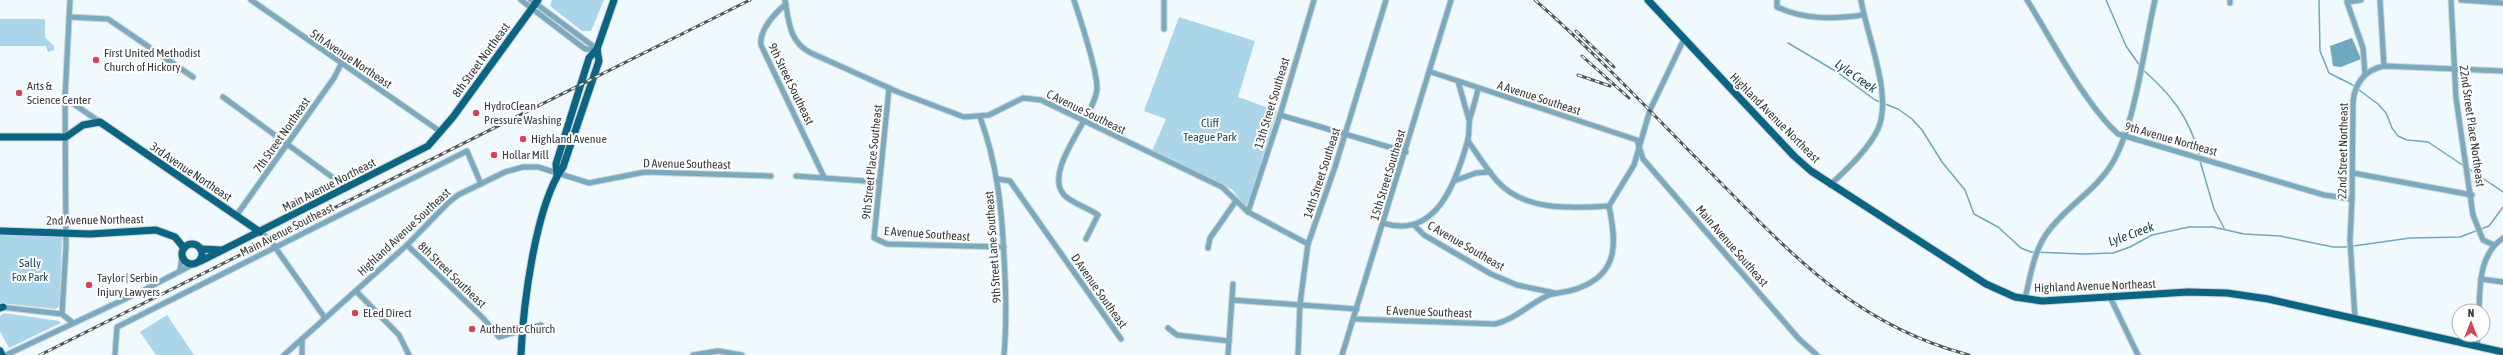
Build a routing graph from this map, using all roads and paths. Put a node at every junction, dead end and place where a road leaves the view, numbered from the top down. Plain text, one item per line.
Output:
1 (70, 0) edge
2 (520, 0) edge
3 (614, 0) edge
4 (1074, 0) edge
5 (1164, 0) edge
6 (1314, 0) edge
7 (1386, 0) edge
8 (1451, 0) edge
9 (1648, 0) edge
10 (1777, 0) edge
11 (1861, 0) edge
12 (2027, 0) edge
13 (2155, 0) edge
14 (2361, 0) edge
15 (2380, 0) edge
16 (2451, 0) edge
17 (2461, 0) edge
18 (253, 1) edge
19 (786, 2) edge
20 (534, 3) edge
21 (2503, 3) edge
22 (1863, 15) junction
23 (69, 17) junction
24 (1164, 28) dead end
25 (1684, 39) junction
26 (597, 49) junction
27 (341, 64) junction
28 (2384, 66) junction
29 (2454, 69) junction
30 (2503, 71) edge
31 (1431, 72) junction
32 (2365, 74) junction
33 (193, 77) dead end
34 (1458, 81) junction
35 (889, 88) junction
36 (1478, 89) junction
37 (223, 97) dead end
38 (65, 98) junction
39 (1280, 115) junction
40 (980, 117) junction
41 (1470, 120) junction
42 (1082, 121) junction
43 (100, 122) junction
44 (441, 132) junction
45 (1344, 135) junction
46 (2125, 135) junction
47 (0, 137) edge
48 (66, 137) junction
49 (1468, 141) junction
50 (287, 144) junction
51 (1640, 145) junction
52 (1406, 152) junction
53 (1490, 172) junction
54 (2353, 173) junction
55 (557, 175) junction
56 (771, 176) dead end
57 (796, 176) dead end
58 (824, 177) junction
59 (998, 179) junction
60 (1454, 181) junction
61 (879, 182) junction
62 (481, 184) junction
63 (1830, 185) junction
64 (347, 188) junction
65 (2472, 195) junction
66 (2352, 199) junction
67 (1236, 201) junction
68 (1609, 206) junction
69 (1248, 212) junction
70 (236, 216) junction
71 (1383, 223) junction
72 (1414, 225) junction
73 (0, 231) edge
74 (260, 232) junction
75 (66, 233) junction
76 (874, 238) joint
77 (2503, 238) edge
78 (1086, 240) dead end
79 (1308, 244) junction
80 (407, 245) junction
81 (2494, 245) junction
82 (276, 247) junction
83 (1004, 247) junction
84 (184, 248) junction
85 (1208, 248) dead end
86 (201, 249) junction
87 (221, 250) junction
88 (182, 257) junction
89 (201, 261) junction
90 (192, 265) junction
91 (180, 270) junction
92 (2481, 279) junction
93 (2503, 282) edge
94 (1233, 284) dead end
95 (356, 291) junction
96 (1556, 294) junction
97 (2110, 298) junction
98 (2025, 299) junction
99 (1232, 300) junction
100 (2480, 303) edge
101 (1300, 304) junction
102 (1, 308) edge
103 (1357, 309) junction
104 (62, 314) junction
105 (325, 318) junction
106 (2355, 318) junction
107 (1354, 319) junction
108 (72, 323) junction
109 (541, 325) dead end
110 (1168, 328) dead end
111 (522, 331) junction
112 (302, 338) junction
113 (1121, 339) dead end
114 (1229, 341) junction
115 (2477, 343) edge
116 (2477, 346) junction
117 (0, 351) edge
118 (2503, 352) edge
119 (2, 355) edge
120 (6, 355) edge
121 (115, 355) edge
122 (284, 355) edge
123 (302, 355) edge
124 (409, 355) edge
125 (521, 355) edge
126 (693, 355) edge
127 (742, 355) edge
128 (1004, 355) edge
129 (1228, 355) edge
130 (1298, 355) edge
131 (1342, 355) edge
132 (1817, 355) edge
133 (2138, 355) edge

1 - 23 street
2 - 20 street
3 - 26 main road
4 - 42 street
5 - 24 street
6 - 39 street, 13th Street Southeast
7 - 45 street, 14th Street Southeast
8 - 31 street, 15th Street Southeast
9 - 25 main road, Highland Avenue Northeast
10 - 22 street
11 - 22 street
12 - 46 street, 9th Avenue Northeast
13 - 46 street
14 - 32 street
15 - 28 street
16 - 29 street, 22nd Street Place Northeast
17 - 21 street
18 - 27 street, 5th Avenue Northeast
19 - 35 street, C Avenue Southeast
19 - 58 street, 9th Street Southeast
20 - 26 street
20 - 44 main road, 8th Street Northeast
22 - 63 street
23 - 33 street
23 - 38 street
25 - 51 street
25 - 63 main road, Highland Avenue Northeast
26 - 55 main road
26 - 55 main road
27 - 44 street, 5th Avenue Northeast
27 - 50 street, 7th Street Northeast
28 - 29 street
28 - 32 street
29 - 30 street
29 - 65 street, 22nd Street Place Northeast
31 - 34 street, A Avenue Southeast
31 - 52 street, 15th Street Southeast
32 - 54 street, 22nd Street Northeast
34 - 36 street, A Avenue Southeast
34 - 41 street
35 - 40 street, C Avenue Southeast
35 - 61 street, 9th Street Place Southeast
36 - 41 street
36 - 51 street, A Avenue Southeast
37 - 50 street
38 - 43 street, 3rd Avenue Northeast
38 - 48 street
39 - 45 street
39 - 69 street, 13th Street Southeast
40 - 42 street, C Avenue Southeast
40 - 59 street, 9th Street Lane Southeast
41 - 49 street
42 - 67 street, C Avenue Southeast
42 - 78 street
43 - 48 main road
43 - 70 main road, 3rd Avenue Northeast
44 - 64 main road, Main Avenue Northeast
45 - 52 street
45 - 79 street, 14th Street Southeast
46 - 66 street, 9th Avenue Northeast
46 - 98 street
47 - 48 main road
48 - 75 street
49 - 53 street
49 - 60 street
50 - 64 street
50 - 70 street, 7th Street Northeast
51 - 68 street
51 - 132 street, Main Avenue Southeast
52 - 71 street, 15th Street Southeast
53 - 60 street
53 - 68 street
54 - 65 street
54 - 66 street, 22nd Street Northeast
55 - 56 street, D Avenue Southeast
55 - 62 street, Highland Avenue Southeast
55 - 111 main road
57 - 58 street
58 - 61 street
59 - 83 street, 9th Street Lane Southeast
59 - 113 street, D Avenue Southeast
60 - 72 street
61 - 76 street, 9th Street Place Southeast
62 - 80 street, Highland Avenue Southeast
62 - 82 street, Main Avenue Southeast
63 - 98 main road, Highland Avenue Northeast
64 - 74 main road, Main Avenue Northeast
65 - 81 street, 22nd Street Place Northeast
66 - 106 street, 22nd Street Northeast
67 - 69 street, C Avenue Southeast
67 - 85 street
68 - 96 street
69 - 79 street, C Avenue Southeast
70 - 74 main road, 3rd Avenue Northeast
71 - 72 street
71 - 103 street, 15th Street Southeast
72 - 96 street, C Avenue Southeast
73 - 75 main road, 2nd Avenue Northeast
74 - 82 street, 3rd Avenue Northeast
74 - 87 main road, Main Avenue Northeast
75 - 84 main road, 2nd Avenue Northeast
75 - 104 street
76 - 83 street, E Avenue Southeast
77 - 81 street
79 - 101 street, 14th Street Southeast
80 - 95 street, Highland Avenue Southeast
80 - 111 street, 8th Street Southeast
81 - 92 street
82 - 105 street, 3rd Avenue Northeast
82 - 121 street, Main Avenue Southeast
83 - 128 street, 9th Street Lane Southeast
84 - 86 main road
84 - 88 main road
86 - 87 main road, Main Avenue Northeast
86 - 89 main road
87 - 89 main road, Main Avenue Northeast
88 - 90 main road
88 - 91 street
89 - 90 main road
90 - 91 street
91 - 108 street
92 - 93 street
92 - 100 street
94 - 99 street
95 - 105 street, Highland Avenue Southeast
95 - 124 street
96 - 107 street, E Avenue Southeast
97 - 98 main road, Highland Avenue Northeast
97 - 106 main road, Highland Avenue Northeast
97 - 133 street
99 - 101 street
99 - 114 street
101 - 103 street
101 - 130 street, 14th Street Southeast
102 - 104 street
103 - 107 street, 15th Street Southeast
104 - 108 street
105 - 112 street, Highland Avenue Southeast
106 - 116 main road, Highland Avenue Northeast
107 - 131 street, 15th Street Southeast
108 - 120 street
109 - 111 street
110 - 114 street
111 - 125 main road
112 - 122 street, Highland Avenue Southeast
112 - 123 street
114 - 129 street
115 - 116 street
116 - 118 main road, Highland Avenue Northeast
117 - 119 main road
126 - 127 street

